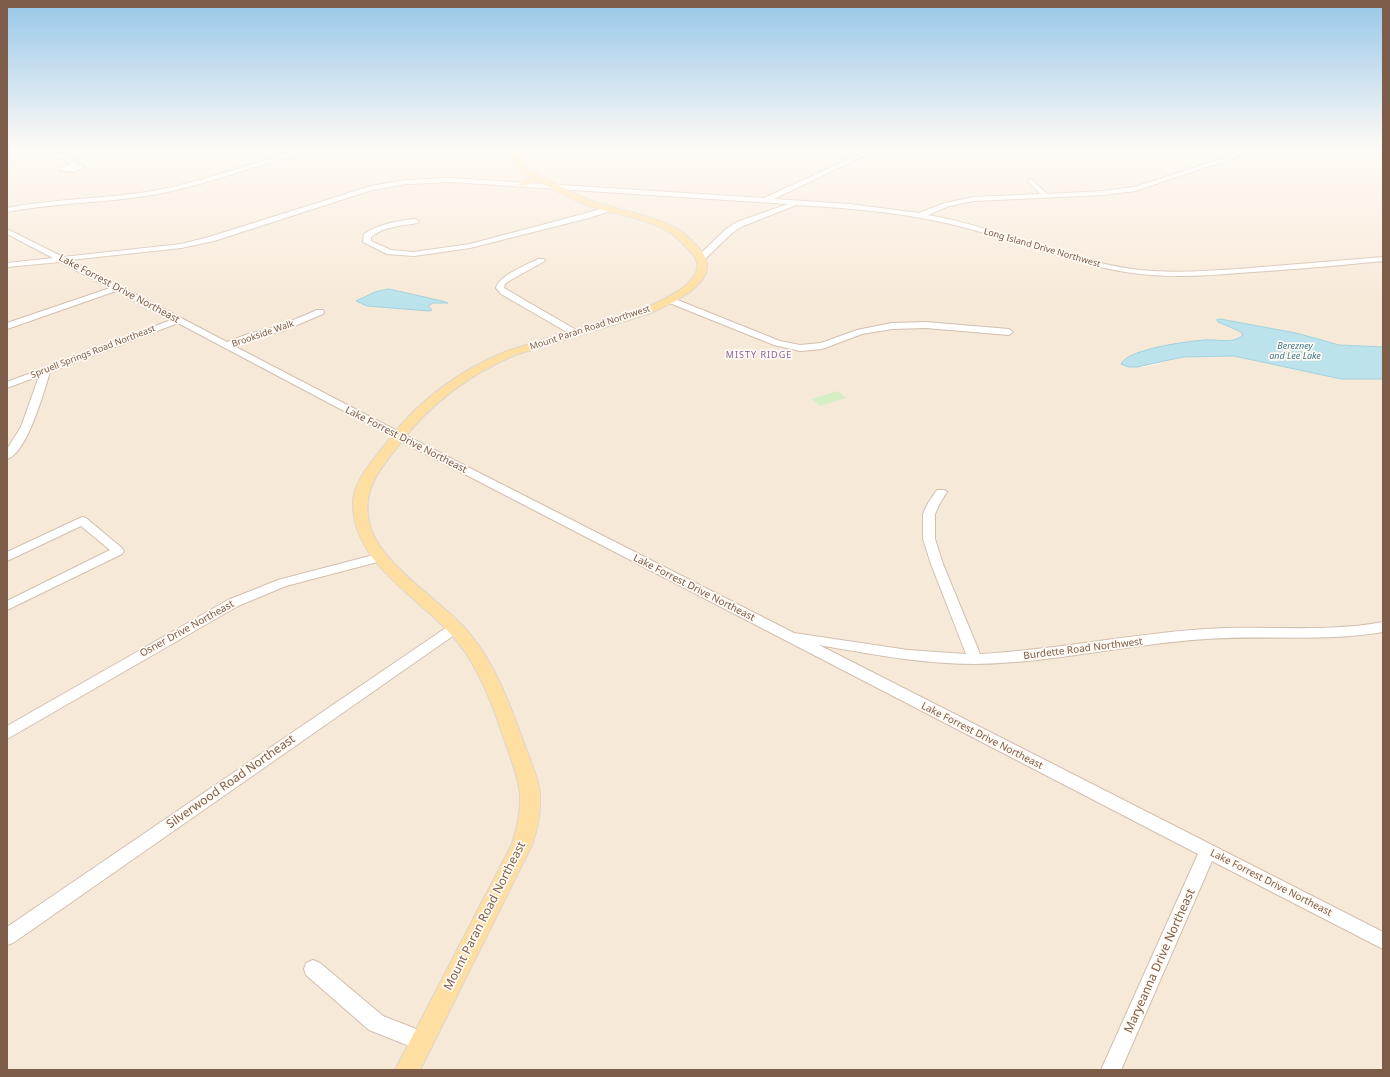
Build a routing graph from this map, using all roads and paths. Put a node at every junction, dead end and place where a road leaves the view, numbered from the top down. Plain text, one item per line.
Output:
1 (105, 198) edge
2 (336, 198) edge
3 (576, 198) edge
4 (738, 198) edge
5 (769, 198) edge
6 (981, 198) edge
7 (765, 200) junction
8 (801, 203) junction
9 (607, 208) junction
10 (7, 210) edge
11 (921, 215) junction
12 (416, 221) dead end
13 (7, 230) edge
14 (702, 257) junction
15 (1383, 258) edge
16 (66, 260) junction
17 (541, 262) dead end
18 (7, 265) edge
19 (117, 288) junction
20 (670, 300) junction
21 (320, 312) dead end
22 (179, 320) junction
23 (7, 326) edge
24 (1009, 332) dead end
25 (575, 333) junction
26 (227, 345) junction
27 (46, 370) junction
28 (7, 385) edge
29 (399, 436) junction
30 (7, 456) edge
31 (941, 492) dead end
32 (7, 556) edge
33 (381, 557) junction
34 (7, 606) edge
35 (1383, 627) edge
36 (455, 628) junction
37 (785, 635) junction
38 (975, 659) junction
39 (7, 732) edge
40 (1208, 851) junction
41 (7, 937) edge
42 (1383, 941) edge
43 (313, 969) dead end
44 (422, 1041) junction
45 (407, 1070) edge
46 (1111, 1070) edge

1 - 10 street
2 - 16 street, Long Island Drive Northwest
3 - 9 main road
4 - 7 street, Long Island Drive Northwest
5 - 7 street
6 - 11 street
7 - 8 street, Long Island Drive Northwest
8 - 11 street, Long Island Drive Northwest
8 - 14 street
9 - 12 street
9 - 14 main road
11 - 15 street, Long Island Drive Northwest
13 - 16 street, Lake Forrest Drive Northeast
14 - 20 main road, Mount Paran Road Northwest
16 - 18 street, Long Island Drive Northwest
16 - 19 street, Lake Forrest Drive Northeast
17 - 25 street
19 - 22 street, Lake Forrest Drive Northeast
19 - 23 street
20 - 24 street
20 - 25 main road, Mount Paran Road Northwest
21 - 26 street, Brookside Walk
22 - 26 street, Lake Forrest Drive Northeast
22 - 27 street, Spruell Springs Road Northeast
25 - 29 main road, Mount Paran Road Northwest
26 - 29 street, Lake Forrest Drive Northeast
27 - 28 street, Spruell Springs Road Northeast
27 - 30 street
29 - 33 main road, Mount Paran Road Northeast
29 - 37 street, Lake Forrest Drive Northeast
31 - 38 street
32 - 34 street
33 - 36 main road, Mount Paran Road Northeast
33 - 39 street, Osner Drive Northeast
35 - 38 street, Burdette Road Northwest
36 - 41 street, Silverwood Road Northeast
36 - 44 main road, Mount Paran Road Northeast
37 - 38 street, Burdette Road Northwest
37 - 40 street, Lake Forrest Drive Northeast
40 - 42 street, Lake Forrest Drive Northeast
40 - 46 street, Maryeanna Drive Northeast
43 - 44 street
44 - 45 main road, Mount Paran Road Northeast

